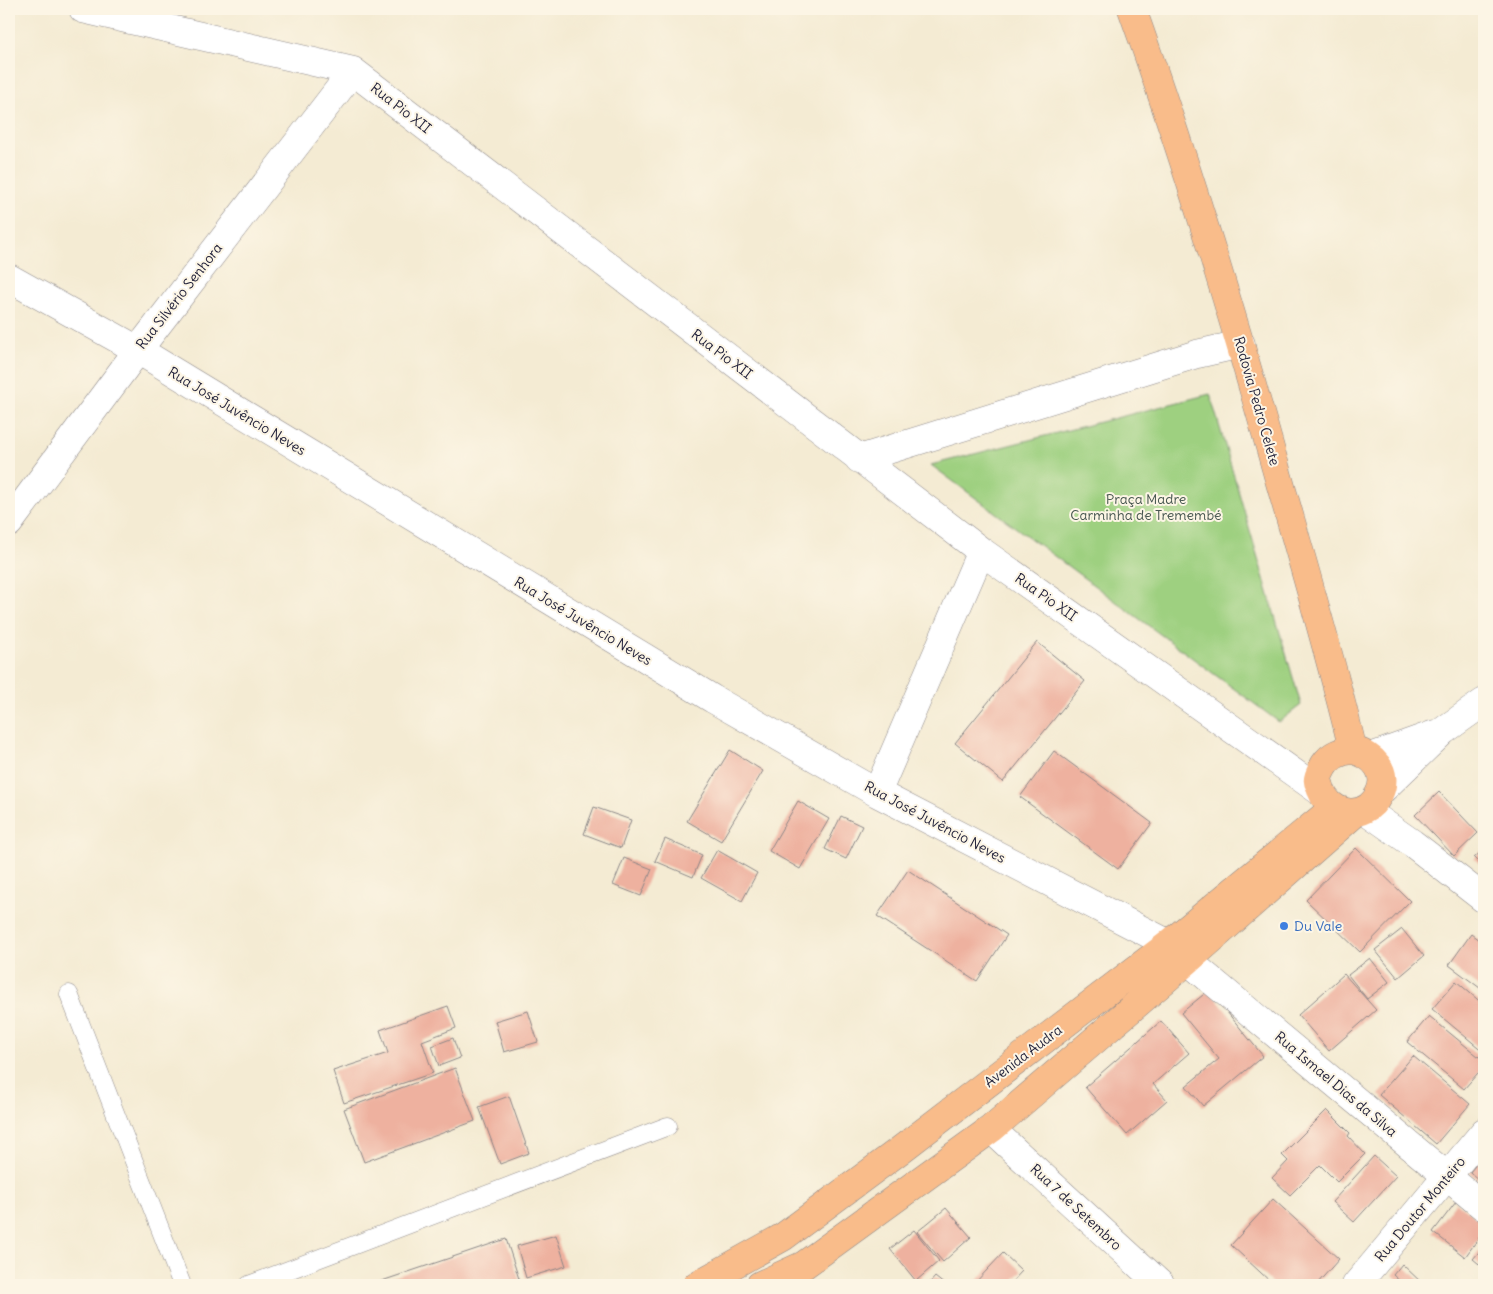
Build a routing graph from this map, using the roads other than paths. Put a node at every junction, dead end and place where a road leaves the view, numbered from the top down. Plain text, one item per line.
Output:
1 (83, 9) edge
2 (1132, 9) edge
3 (1150, 9) edge
4 (1148, 56) junction
5 (353, 71) junction
6 (9, 278) edge
7 (1241, 344) junction
8 (138, 350) junction
9 (859, 459) junction
10 (9, 523) edge
11 (981, 551) junction
12 (1484, 702) edge
13 (1443, 731) junction
14 (1362, 753) junction
15 (877, 793) junction
16 (1351, 803) junction
17 (1484, 899) edge
18 (1178, 953) junction
19 (69, 994) dead end
20 (668, 1126) dead end
21 (991, 1129) junction
22 (1484, 1132) edge
23 (1448, 1177) junction
24 (1484, 1207) edge
25 (182, 1285) edge
26 (249, 1285) edge
27 (697, 1285) edge
28 (760, 1285) edge
29 (1161, 1285) edge
30 (1356, 1285) edge

1 - 5 street, Rua Pio XII
2 - 4 main road, Rodovia Pedro Celete
3 - 4 main road, Rodovia Pedro Celete
4 - 7 main road, Rodovia Pedro Celete
5 - 8 street, Rua Silvério Senhora
5 - 9 street, Rua Pio XII
6 - 8 street, Rua José Juvêncio Neves
7 - 9 street
7 - 14 main road, Rodovia Pedro Celete
8 - 10 street, Rua Silvério Senhora
8 - 15 street, Rua José Juvêncio Neves
9 - 11 street, Rua Pio XII
11 - 15 street
11 - 16 street, Rua Pio XII
12 - 13 street
13 - 14 street
13 - 16 street
14 - 16 main road
14 - 16 main road
15 - 18 street, Rua José Juvêncio Neves
16 - 17 street, Rua Pio XII
16 - 18 main road, Avenida Audra
18 - 21 main road, Avenida Audra
18 - 23 street, Rua Ismael Dias da Silva
18 - 27 main road, Avenida Audra
19 - 25 lane
20 - 26 lane
21 - 28 main road, Avenida Audra
21 - 29 street, Rua 7 de Setembro
22 - 23 street, Rua Doutor Monteiro
23 - 24 street, Rua Ismael Dias da Silva
23 - 30 street, Rua Doutor Monteiro

